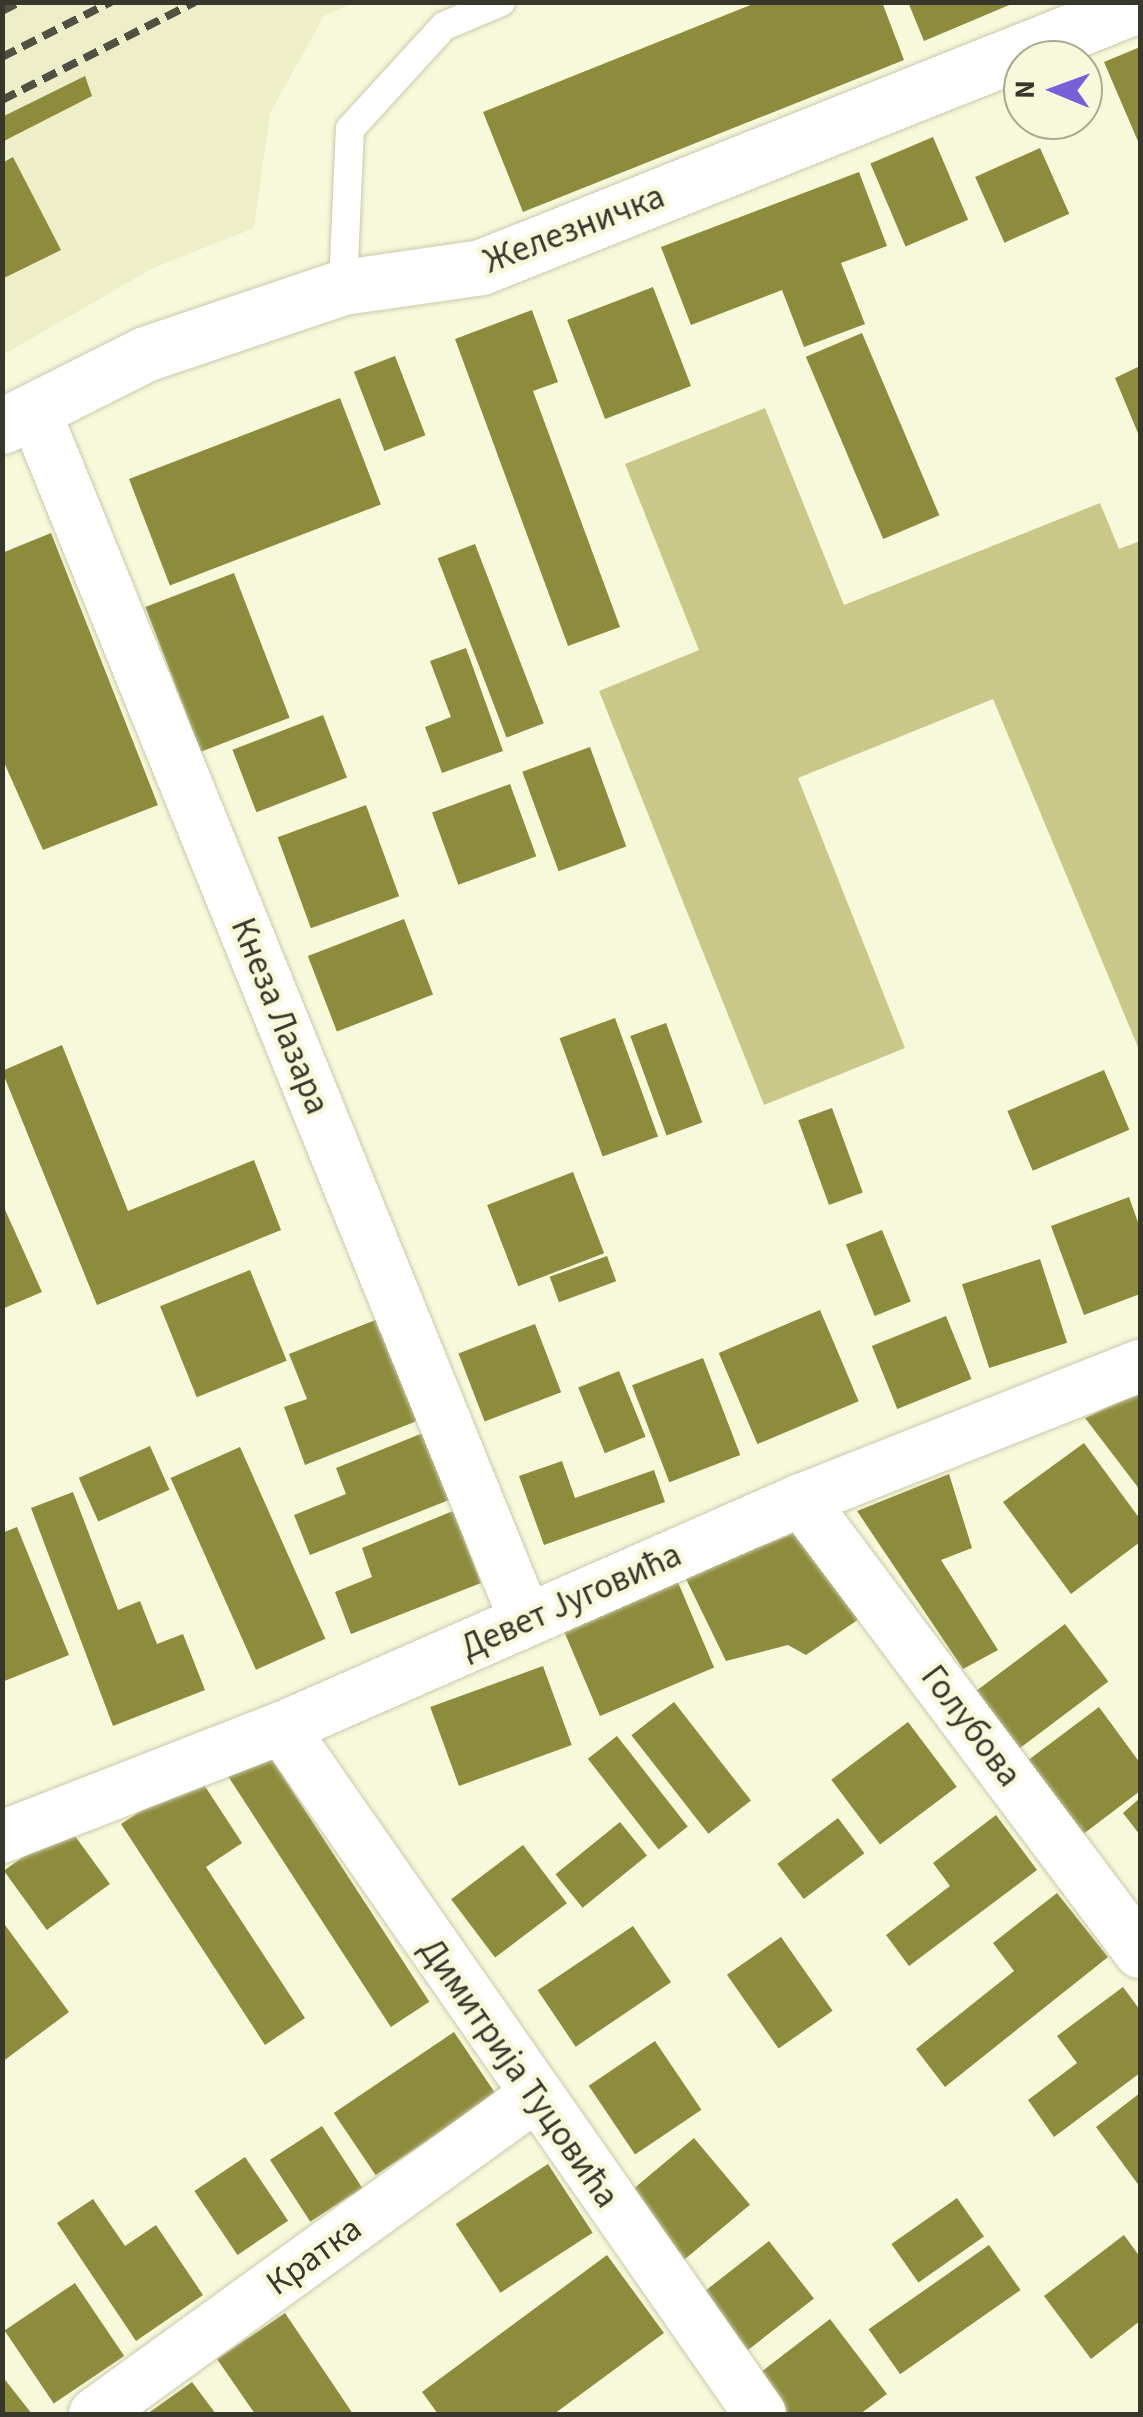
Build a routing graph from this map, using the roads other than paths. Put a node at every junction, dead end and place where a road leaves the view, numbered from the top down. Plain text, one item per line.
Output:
1 (500, 2) edge
2 (1140, 4) edge
3 (344, 287) junction
4 (18, 418) edge
5 (1140, 1366) edge
6 (801, 1500) junction
7 (526, 1621) junction
8 (282, 1728) junction
9 (2, 1836) edge
10 (1140, 1952) edge
11 (533, 2097) junction
12 (95, 2414) edge
13 (760, 2414) edge

1 - 3 lane
2 - 3 street, Железничка
3 - 4 street, Железничка
4 - 7 street, Кнеза Лазара
5 - 6 street, Девет Југовића
6 - 7 street, Девет Југовића
6 - 10 street, Голубова
7 - 8 street, Девет Југовића
8 - 9 street, Девет Југовића
8 - 11 street, Димитрија Туцовића
11 - 12 street, Кратка
11 - 13 street, Димитрија Туцовића

